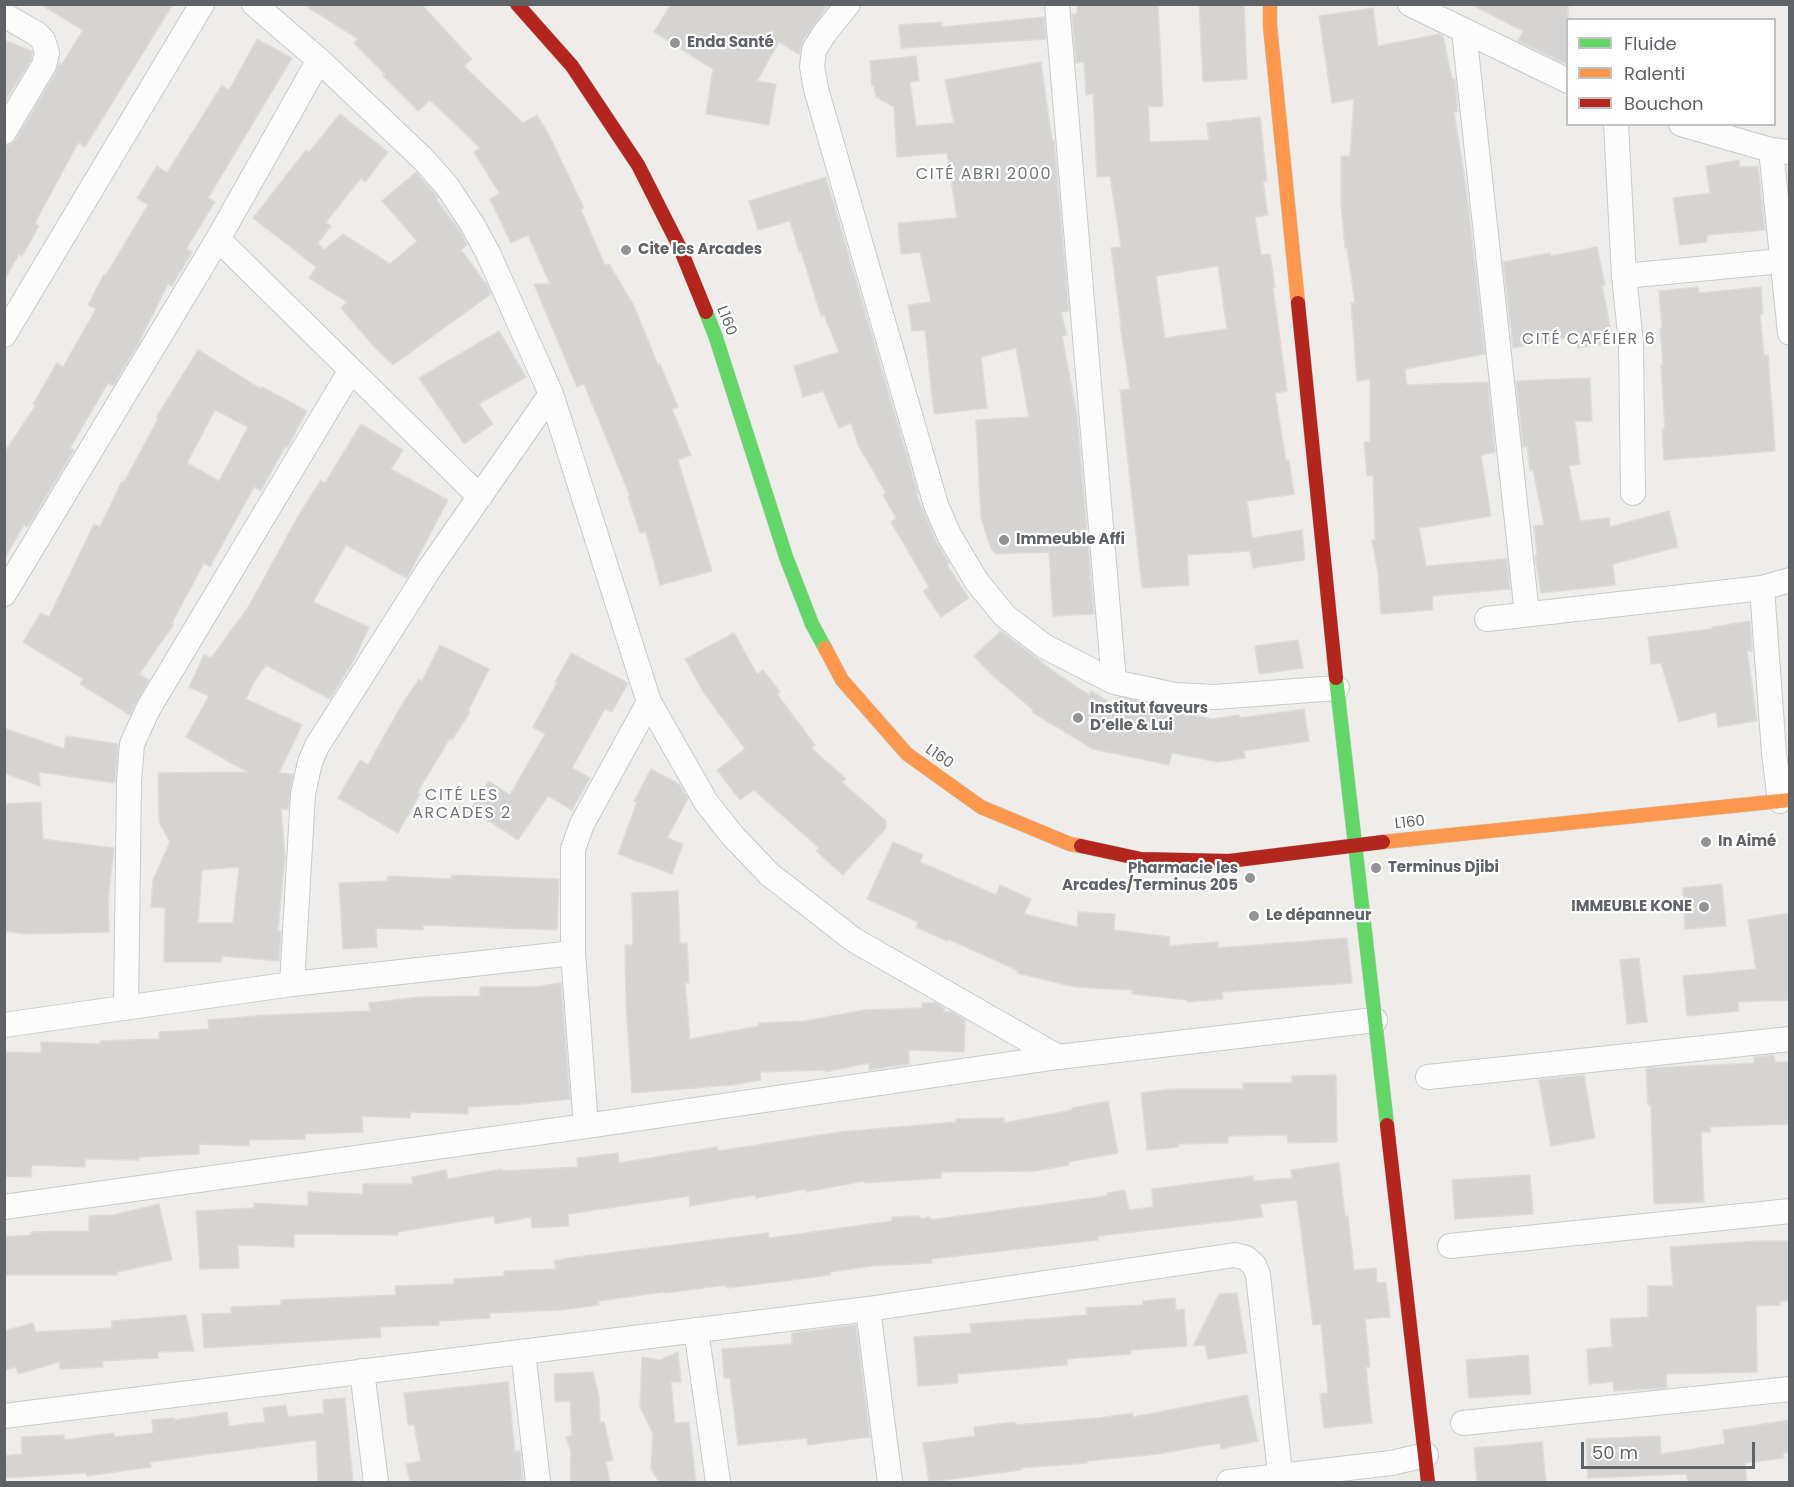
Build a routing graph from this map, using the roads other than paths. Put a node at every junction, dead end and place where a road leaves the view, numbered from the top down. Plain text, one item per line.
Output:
1 (202, 4) edge
2 (254, 4) edge
3 (517, 4) edge
4 (848, 4) edge
5 (1057, 4) edge
6 (1270, 4) edge
7 (1410, 4) edge
8 (4, 15) edge
9 (1464, 31) junction
10 (319, 60) junction
11 (1566, 80) edge
12 (1616, 126) edge
13 (1688, 126) edge
14 (4, 132) edge
15 (1780, 151) edge
16 (218, 238) junction
17 (1782, 261) junction
18 (1624, 276) junction
19 (1790, 333) edge
20 (4, 335) edge
21 (351, 370) junction
22 (551, 394) junction
23 (1633, 493) dead end
24 (480, 497) junction
25 (1790, 580) edge
26 (1762, 588) junction
27 (4, 594) edge
28 (1527, 614) junction
29 (1487, 619) dead end
30 (1114, 682) junction
31 (1337, 688) junction
32 (649, 702) junction
33 (1785, 801) edge
34 (1354, 845) junction
35 (573, 952) junction
36 (292, 984) junction
37 (126, 1008) junction
38 (1376, 1020) junction
39 (4, 1025) edge
40 (1790, 1040) edge
41 (1058, 1057) junction
42 (1428, 1077) dead end
43 (586, 1126) junction
44 (4, 1207) edge
45 (1790, 1210) edge
46 (1450, 1246) dead end
47 (868, 1309) junction
48 (696, 1330) junction
49 (523, 1352) junction
50 (362, 1371) junction
51 (1790, 1389) edge
52 (4, 1416) edge
53 (1463, 1423) dead end
54 (1426, 1455) junction
55 (1281, 1479) edge
56 (376, 1482) edge
57 (538, 1482) edge
58 (718, 1482) edge
59 (890, 1482) edge
60 (1229, 1482) edge
61 (1428, 1482) edge

1 - 20 street
2 - 10 street
3 - 34 street, L160
4 - 30 street
5 - 30 street
6 - 31 street
7 - 9 street
8 - 14 street
9 - 11 street
9 - 28 street
10 - 16 street
10 - 22 street
12 - 18 street
13 - 15 street
15 - 17 street
16 - 21 street
16 - 27 street
17 - 18 street
17 - 19 street
18 - 23 street
21 - 24 street
21 - 37 street
22 - 24 street
22 - 32 street
24 - 36 street
25 - 26 street
26 - 28 street
26 - 33 street
28 - 29 street
30 - 31 street
31 - 34 street
32 - 35 street
32 - 41 street
33 - 34 street, L160
34 - 38 street
35 - 36 street
35 - 43 street
36 - 37 street
37 - 39 street
38 - 41 street
38 - 54 street
40 - 42 street
41 - 43 street
43 - 44 street
45 - 46 street
47 - 48 street
47 - 55 street
47 - 59 street
48 - 49 street
48 - 58 street
49 - 50 street
49 - 57 street
50 - 52 street
50 - 56 street
51 - 53 street
54 - 55 street
54 - 61 street
55 - 60 street

